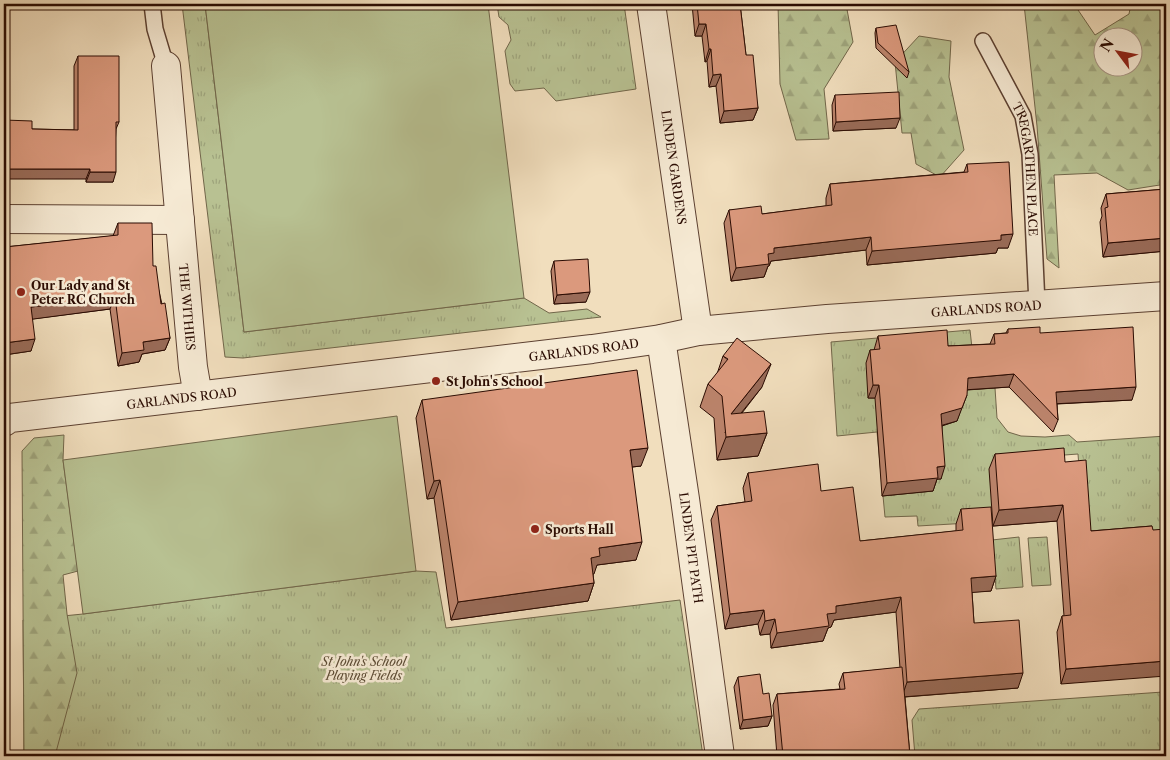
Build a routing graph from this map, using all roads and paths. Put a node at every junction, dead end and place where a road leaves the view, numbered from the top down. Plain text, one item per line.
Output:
1 (152, 4) edge
2 (651, 4) edge
3 (984, 41) dead end
4 (166, 66) joint
5 (4, 220) edge
6 (180, 220) junction
7 (1166, 296) edge
8 (1037, 304) junction
9 (698, 331) junction
10 (661, 339) junction
11 (198, 396) junction
12 (4, 422) edge
13 (720, 756) edge

1 - 4 lane
2 - 9 street, LINDEN GARDENS
3 - 8 lane, TREGARTHEN PLACE
4 - 6 street, THE WITHIES
5 - 6 street
6 - 11 street, THE WITHIES
7 - 8 street, GARLANDS ROAD
8 - 9 street, GARLANDS ROAD
9 - 10 street, GARLANDS ROAD
10 - 11 street, GARLANDS ROAD
10 - 13 street, LINDEN PIT PATH
11 - 12 street, GARLANDS ROAD

